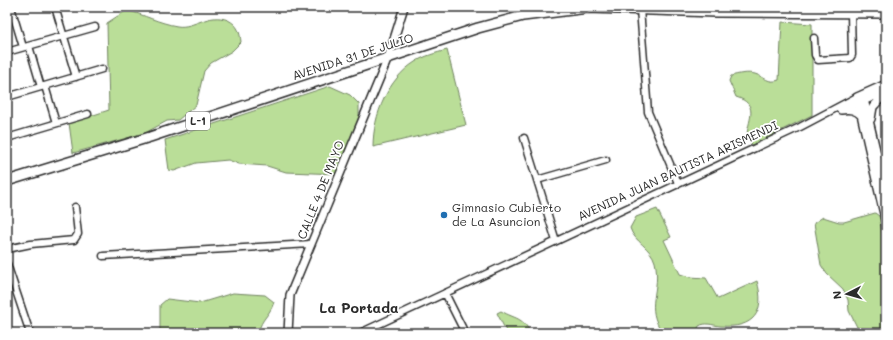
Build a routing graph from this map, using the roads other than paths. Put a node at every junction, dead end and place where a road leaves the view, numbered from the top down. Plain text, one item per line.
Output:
1 (11, 7) edge
2 (55, 7) edge
3 (404, 7) edge
4 (752, 7) edge
5 (615, 8) edge
6 (640, 9) junction
7 (716, 9) edge
8 (851, 13) junction
9 (886, 13) edge
10 (94, 27) dead end
11 (64, 36) junction
12 (814, 38) dead end
13 (26, 47) junction
14 (7, 52) edge
15 (388, 58) junction
16 (102, 69) dead end
17 (76, 77) junction
18 (886, 84) edge
19 (43, 87) junction
20 (886, 92) edge
21 (7, 97) edge
22 (861, 99) junction
23 (841, 110) junction
24 (88, 114) dead end
25 (862, 117) junction
26 (811, 121) junction
27 (56, 123) junction
28 (871, 126) junction
29 (7, 138) edge
30 (524, 138) dead end
31 (606, 160) dead end
32 (537, 180) junction
33 (7, 181) edge
34 (678, 183) junction
35 (886, 192) edge
36 (75, 207) dead end
37 (886, 223) edge
38 (556, 241) junction
39 (311, 244) junction
40 (7, 249) edge
41 (103, 256) dead end
42 (7, 264) edge
43 (445, 293) junction
44 (30, 333) edge
45 (288, 333) edge
46 (360, 333) edge
47 (465, 333) edge

1 - 13 street
2 - 11 street
3 - 15 street, CALLE 4 DE MAYO
4 - 7 main road, L-1
5 - 6 main road, AVENIDA 31 DE JULIO / L-1
5 - 15 main road, AVENIDA 31 DE JULIO / L-1
6 - 7 main road, AVENIDA 31 DE JULIO / L-1
6 - 34 street
7 - 8 main road, L-1
8 - 9 main road, L-1
8 - 12 street
10 - 11 street
11 - 13 street
11 - 17 street
13 - 14 street
13 - 19 street
15 - 33 main road, AVENIDA 31 DE JULIO / L-1
15 - 39 street, CALLE 4 DE MAYO
16 - 17 street
17 - 19 street
18 - 22 street, AVENIDA JUAN BAUTISTA ARISMENDI
19 - 21 street
19 - 27 street
20 - 22 street, AVENIDA JUAN BAUTISTA ARISMENDI
20 - 28 street
22 - 23 street, AVENIDA JUAN BAUTISTA ARISMENDI
22 - 25 street
22 - 26 street, AVENIDA JUAN BAUTISTA ARISMENDI
22 - 28 street
23 - 25 street
23 - 26 street, AVENIDA JUAN BAUTISTA ARISMENDI
24 - 27 street
25 - 37 street
26 - 34 street, AVENIDA JUAN BAUTISTA ARISMENDI
27 - 29 street
28 - 35 street
30 - 32 street
31 - 32 street
32 - 38 street
34 - 38 street, AVENIDA JUAN BAUTISTA ARISMENDI
36 - 40 street
38 - 43 street, AVENIDA JUAN BAUTISTA ARISMENDI
39 - 41 street
39 - 45 street, CALLE 4 DE MAYO
42 - 44 street
43 - 46 street, AVENIDA JUAN BAUTISTA ARISMENDI
43 - 47 street

